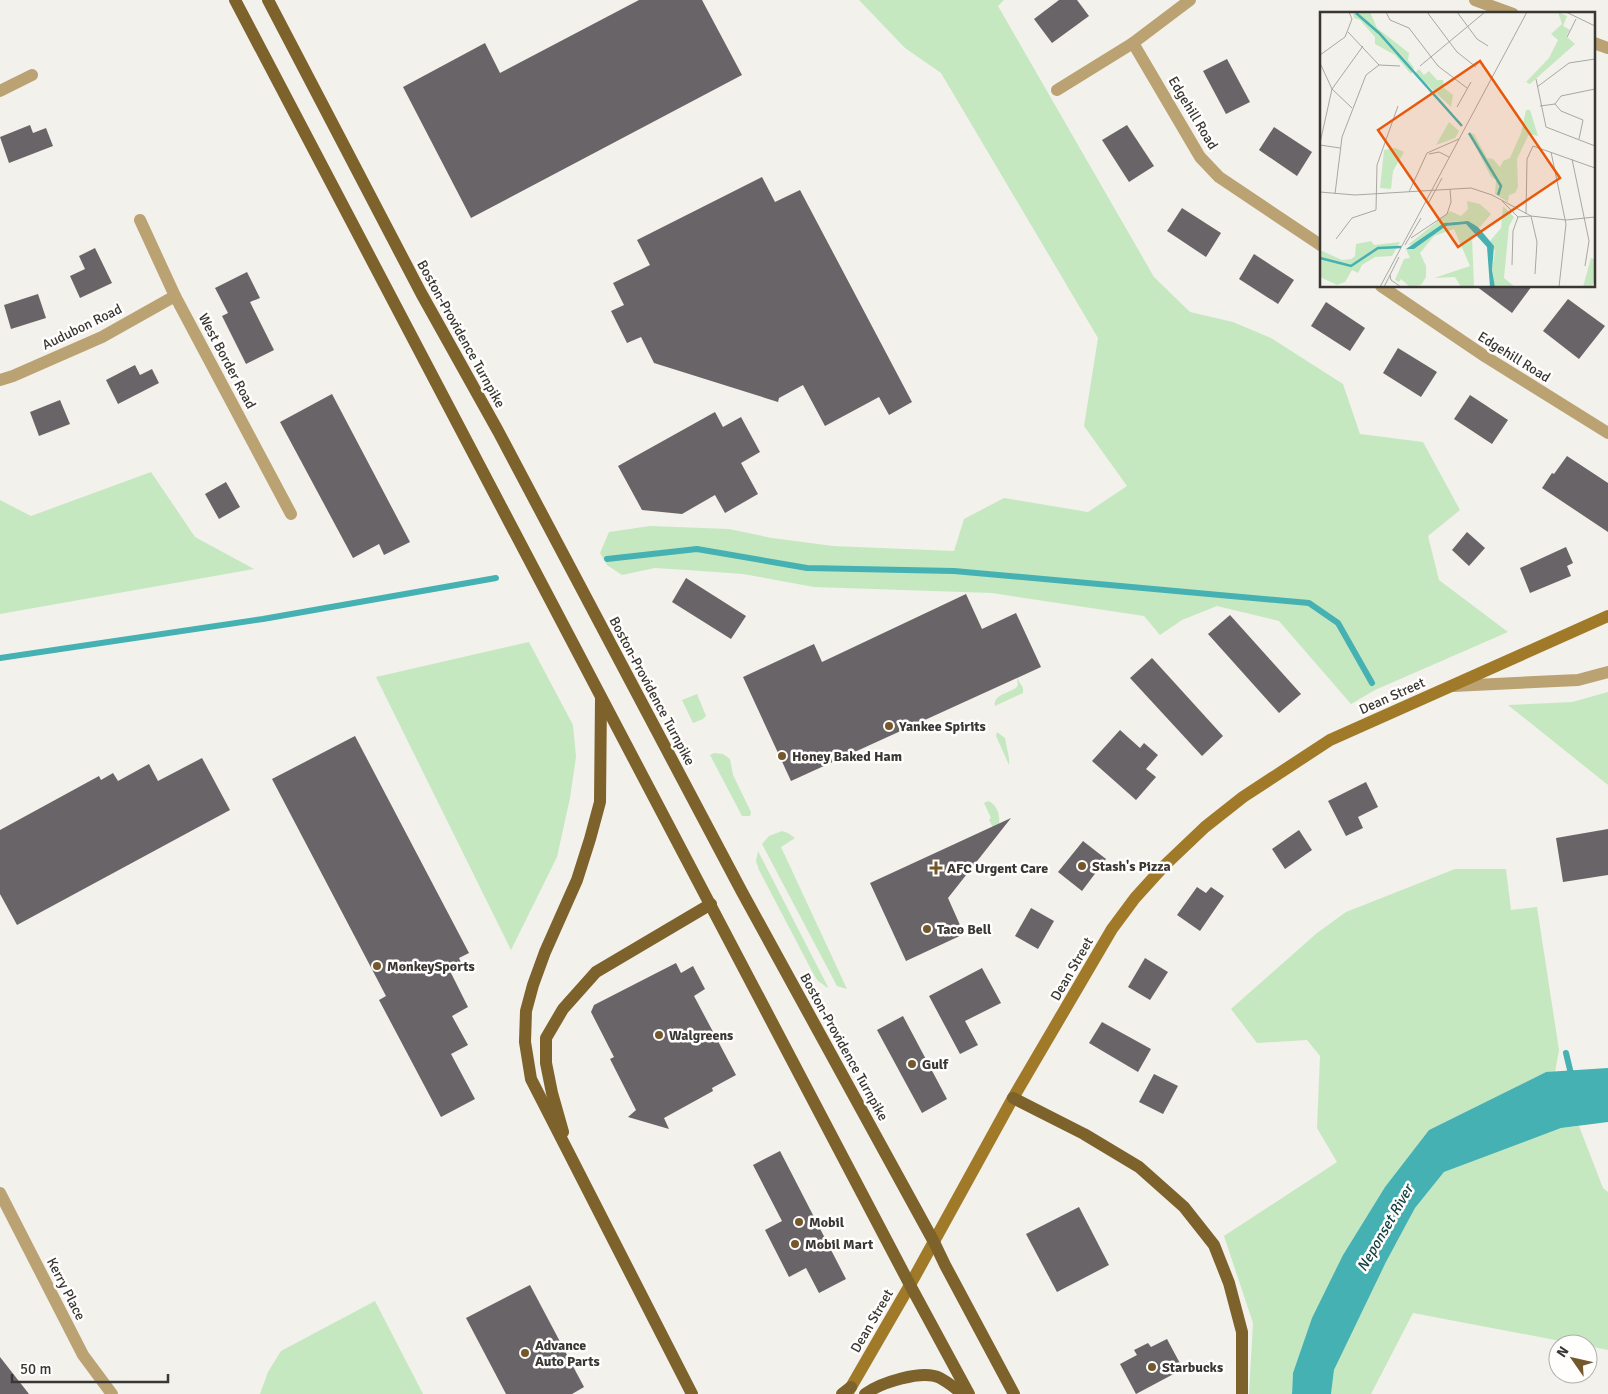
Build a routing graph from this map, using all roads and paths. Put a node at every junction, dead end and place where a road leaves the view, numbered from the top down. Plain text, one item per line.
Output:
1 (235, 0) edge
2 (268, 0) edge
3 (1190, 0) edge
4 (1475, 0) edge
5 (1508, 12) edge
6 (1133, 42) junction
7 (1596, 44) edge
8 (1608, 48) edge
9 (32, 75) dead end
10 (1057, 90) dead end
11 (0, 91) edge
12 (140, 220) dead end
13 (1320, 245) edge
14 (1384, 288) edge
15 (175, 296) junction
16 (0, 380) edge
17 (1608, 433) edge
18 (291, 514) dead end
19 (1608, 616) edge
20 (1608, 672) edge
21 (1453, 686) junction
22 (601, 695) junction
23 (711, 904) junction
24 (1013, 1098) junction
25 (571, 1159) junction
26 (0, 1193) edge
27 (934, 1242) junction
28 (910, 1286) junction
29 (684, 1378) junction
30 (847, 1392) edge
31 (112, 1394) edge
32 (692, 1394) edge
33 (701, 1394) edge
34 (865, 1394) edge
35 (963, 1394) edge
36 (969, 1394) edge
37 (1014, 1394) edge
38 (1242, 1394) edge

1 - 22 main road
2 - 27 main road, Boston-Providence Turnpike
3 - 6 street
4 - 5 street
6 - 10 street
6 - 13 street, Edgehill Road
7 - 8 street
9 - 11 street
12 - 15 street, West Border Road
14 - 17 street, Edgehill Road
15 - 16 street, Audubon Road
15 - 18 street, West Border Road
19 - 21 main road, Dean Street
20 - 21 street, Dean Street
21 - 24 main road, Dean Street
22 - 23 main road
22 - 25 main road
23 - 25 main road
23 - 28 main road
24 - 27 main road, Dean Street
24 - 38 main road
25 - 29 main road
26 - 31 street, Kerry Place
27 - 28 main road, Dean Street
27 - 37 main road, Boston-Providence Turnpike
28 - 30 main road, Dean Street
28 - 36 main road
29 - 32 main road
29 - 33 main road
34 - 35 main road

